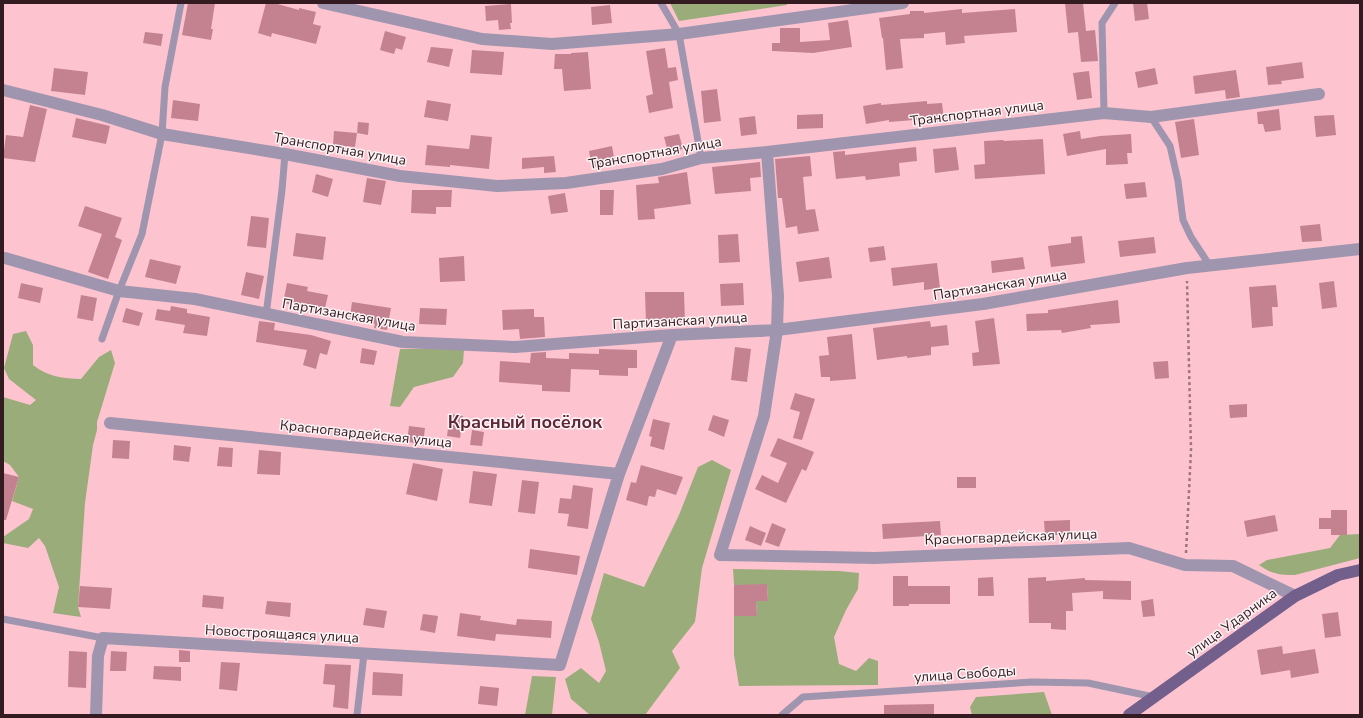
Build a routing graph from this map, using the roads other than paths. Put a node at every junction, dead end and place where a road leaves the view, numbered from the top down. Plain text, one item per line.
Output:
1 (181, 3) edge
2 (323, 3) edge
3 (661, 3) edge
4 (903, 3) edge
5 (1115, 3) edge
6 (353, 6) edge
7 (679, 34) junction
8 (3, 90) edge
9 (1319, 94) dead end
10 (1104, 113) junction
11 (1150, 117) junction
12 (162, 134) junction
13 (767, 152) junction
14 (285, 154) junction
15 (701, 158) junction
16 (1360, 248) edge
17 (5, 258) dead end
18 (1210, 266) junction
19 (119, 290) junction
20 (266, 315) junction
21 (777, 330) junction
22 (672, 335) junction
23 (102, 339) dead end
24 (110, 423) dead end
25 (619, 474) junction
26 (1360, 570) edge
27 (1295, 596) junction
28 (3, 619) edge
29 (103, 638) junction
30 (364, 654) junction
31 (1155, 697) junction
32 (96, 715) edge
33 (357, 715) edge
34 (782, 715) edge
35 (1130, 715) edge

1 - 12 lane
2 - 6 street
3 - 7 lane
4 - 7 street
5 - 10 lane
6 - 7 street
7 - 15 lane
8 - 12 street, Транспортная улица
9 - 11 street, Транспортная улица
10 - 11 street, Транспортная улица
10 - 13 street, Транспортная улица
11 - 18 lane
12 - 14 street, Транспортная улица
12 - 19 lane
13 - 15 street, Транспортная улица
13 - 21 street
14 - 15 street, Транспортная улица
14 - 20 lane
16 - 18 street, Партизанская улица
17 - 19 street, Партизанская улица
18 - 21 street, Партизанская улица
19 - 20 street, Партизанская улица
19 - 23 lane
20 - 22 street, Партизанская улица
21 - 22 street, Партизанская улица
21 - 27 street, Красногвардейская улица
22 - 25 street
24 - 25 street, Красногвардейская улица
25 - 30 street, Новостроящаяся улица
26 - 27 main road, улица Ударника
27 - 31 main road, улица Ударника
28 - 29 lane, Новостроящаяся улица
29 - 30 street, Новостроящаяся улица
29 - 32 street
30 - 33 lane
31 - 34 lane, улица Свободы
31 - 35 main road, улица Ударника

